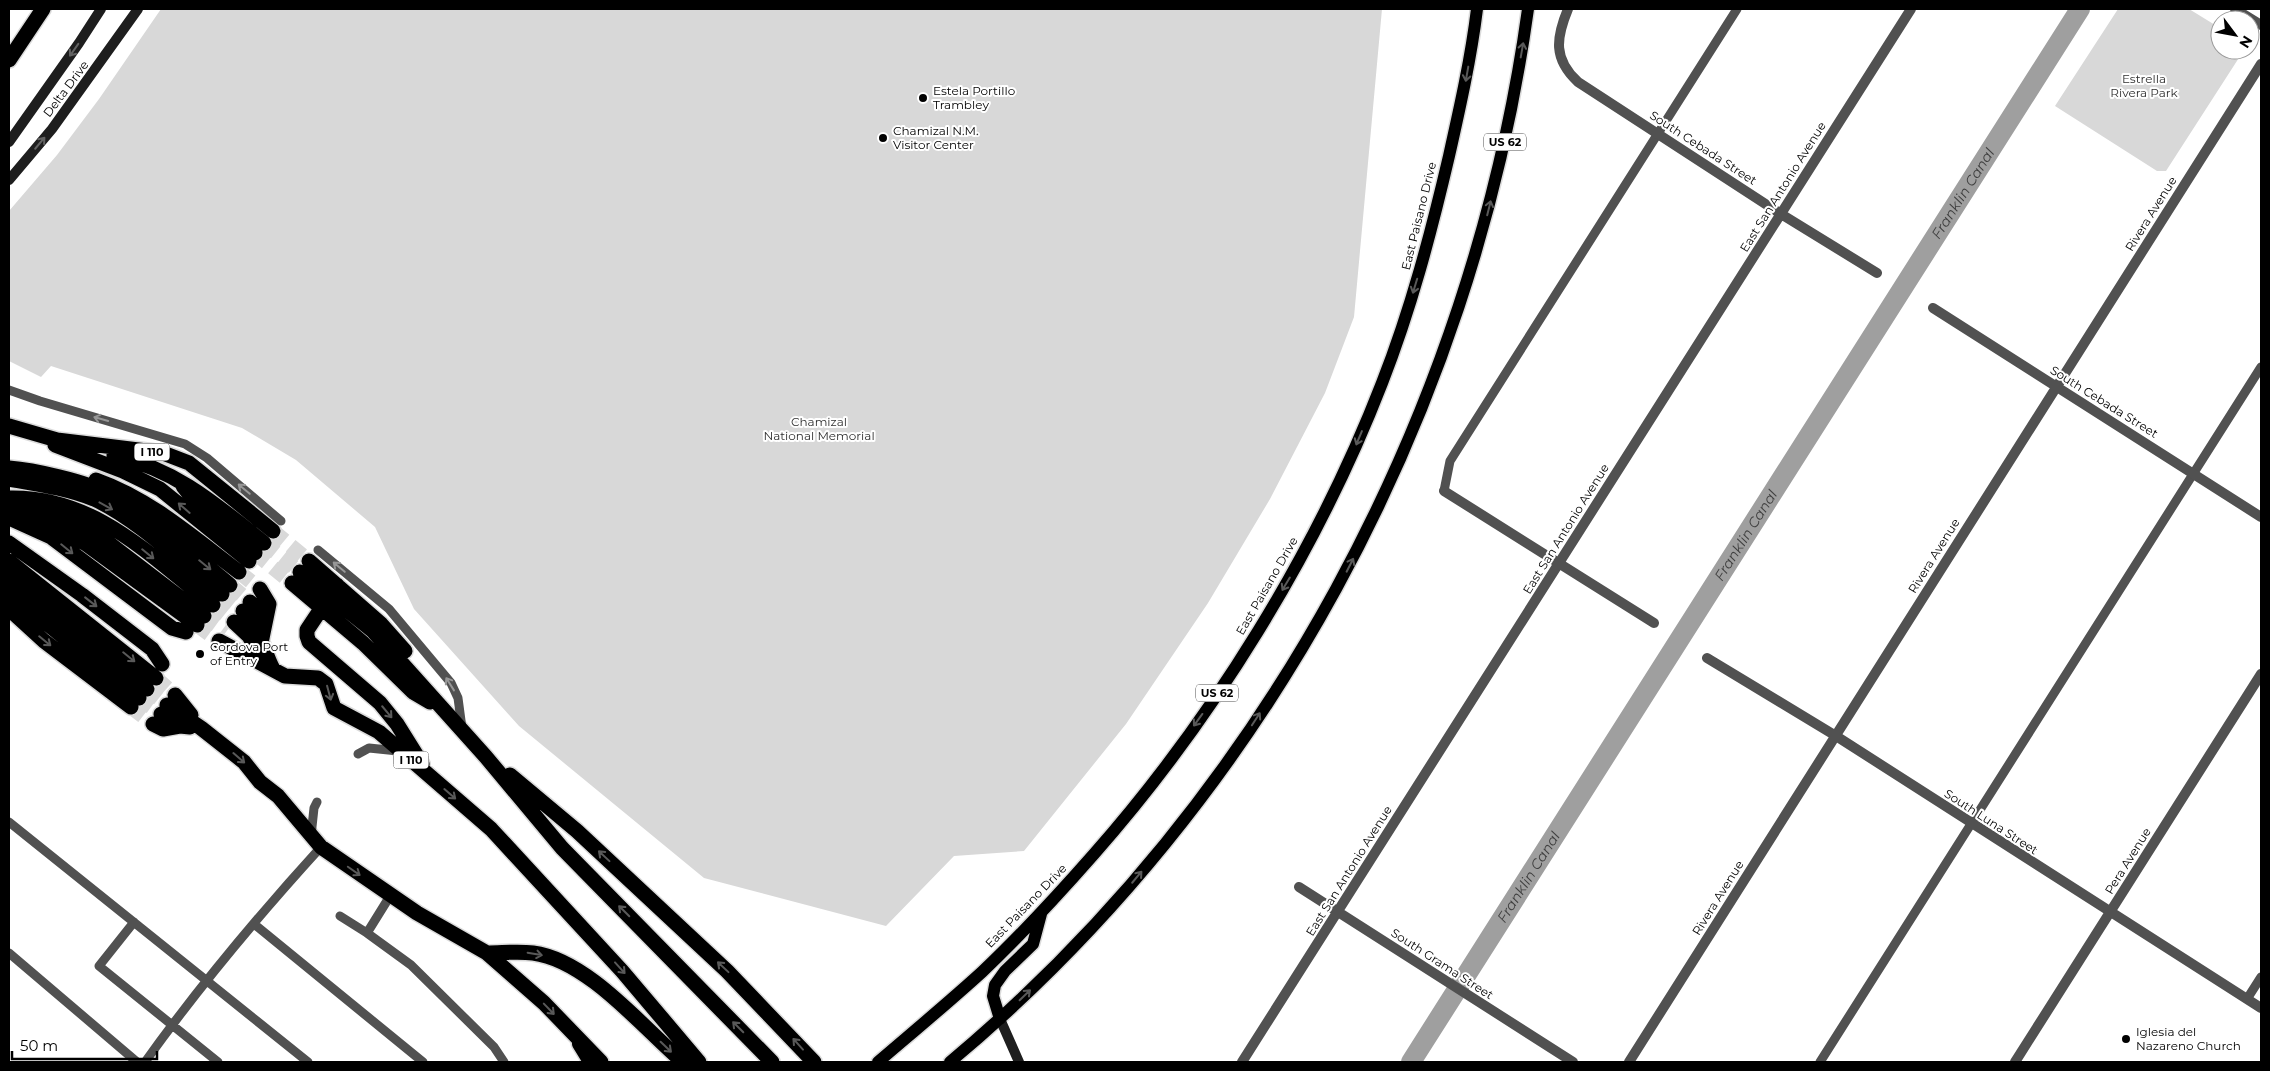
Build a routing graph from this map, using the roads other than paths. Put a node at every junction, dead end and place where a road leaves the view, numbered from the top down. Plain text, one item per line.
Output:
1 (44, 9) edge
2 (101, 9) edge
3 (138, 9) edge
4 (1477, 9) edge
5 (1528, 9) edge
6 (1568, 9) edge
7 (1737, 9) edge
8 (1911, 9) edge
9 (2235, 9) edge
10 (2261, 25) edge
11 (9, 60) edge
12 (2261, 64) edge
13 (1658, 134) junction
14 (9, 142) edge
15 (9, 180) edge
16 (1781, 214) junction
17 (1877, 273) dead end
18 (1933, 308) dead end
19 (2261, 367) edge
20 (2056, 386) junction
21 (9, 390) edge
22 (14, 428) edge
23 (57, 440) junction
24 (9, 468) edge
25 (2194, 474) junction
26 (58, 477) junction
27 (9, 479) edge
28 (1444, 491) joint
29 (9, 501) edge
30 (2261, 516) edge
31 (9, 518) edge
32 (9, 543) edge
33 (260, 547) junction
34 (9, 561) edge
35 (1559, 564) junction
36 (301, 571) junction
37 (9, 576) edge
38 (260, 589) tunnel mouth
39 (9, 593) edge
40 (326, 601) junction
41 (9, 609) edge
42 (209, 610) junction
43 (234, 621) junction
44 (1654, 623) dead end
45 (260, 638) junction
46 (1707, 658) dead end
47 (162, 664) tunnel mouth
48 (273, 669) junction
49 (2261, 674) edge
50 (143, 693) junction
51 (442, 709) junction
52 (201, 728) junction
53 (462, 731) junction
54 (1836, 736) junction
55 (400, 752) junction
56 (358, 754) dead end
57 (486, 757) junction
58 (428, 775) junction
59 (317, 802) dead end
60 (9, 822) edge
61 (1971, 824) junction
62 (316, 842) junction
63 (1299, 887) dead end
64 (390, 896) junction
65 (1042, 911) junction
66 (1338, 912) junction
67 (2110, 912) junction
68 (340, 916) dead end
69 (134, 922) junction
70 (254, 924) junction
71 (367, 933) junction
72 (9, 953) edge
73 (487, 953) junction
74 (2261, 977) edge
75 (208, 981) junction
76 (2247, 999) junction
77 (2261, 1008) edge
78 (1000, 1019) junction
79 (172, 1025) junction
80 (568, 1029) junction
81 (137, 1062) edge
82 (145, 1062) edge
83 (218, 1062) edge
84 (308, 1062) edge
85 (422, 1062) edge
86 (504, 1062) edge
87 (589, 1062) edge
88 (601, 1062) edge
89 (683, 1062) edge
90 (699, 1062) edge
91 (772, 1062) edge
92 (814, 1062) edge
93 (878, 1062) edge
94 (950, 1062) edge
95 (1019, 1062) edge
96 (1242, 1062) edge
97 (1573, 1062) edge
98 (1629, 1062) edge
99 (1820, 1062) edge
100 (2015, 1062) edge

1 - 11 highway
2 -> 14 main road, Delta Drive
15 -> 3 main road, Delta Drive
4 -> 65 main road, East Paisano Drive / US 62
78 -> 5 main road, US 62
6 - 13 street, South Cebada Street
7 - 13 lane
8 - 16 street, East San Antonio Avenue
9 - 10 street
12 - 20 street, Rivera Avenue
13 - 16 street, South Cebada Street
13 - 28 lane
16 - 17 street, South Cebada Street
16 - 35 street, East San Antonio Avenue
18 - 20 street, South Cebada Street
19 - 25 lane
20 - 25 street, South Cebada Street
20 - 54 street, Rivera Avenue
33 -> 21 lane
22 - 23 highway, I 110
33 -> 22 highway, I 110
23 - 33 highway, I 110
23 - 33 highway, I 110
24 - 26 highway
25 - 30 street, South Cebada Street
25 - 61 lane
26 - 33 highway
26 -> 42 highway
27 -> 42 highway
28 - 35 street
29 -> 42 highway
31 -> 42 highway
32 -> 47 highway
34 -> 50 highway
35 - 44 street
35 - 66 street, East San Antonio Avenue
36 - 40 highway
36 - 40 highway
53 -> 36 lane
37 - 50 highway
38 - 45 highway
39 - 50 highway
40 - 51 highway
40 - 51 highway
40 -> 58 highway
41 -> 50 highway
43 - 45 highway
43 - 48 highway
43 - 48 highway, I 110
45 - 48 highway
46 - 54 street, South Luna Street
48 -> 55 highway, I 110
49 - 67 street, Pera Avenue
51 - 53 highway
52 - 52 highway
52 -> 62 highway
53 - 57 highway
54 - 61 street, South Luna Street
54 - 98 street, Rivera Avenue
55 - 56 lane
55 - 58 highway, I 110
91 -> 57 highway
92 -> 57 highway
58 -> 90 highway, I 110
59 - 62 lane
60 - 69 lane
61 - 67 street, South Luna Street
61 - 99 lane
62 -> 64 highway
62 - 70 lane
63 - 66 street, South Grama Street
64 - 71 lane
64 - 73 highway
65 - 78 main road
65 - 93 main road, East Paisano Drive / US 62
66 - 96 street, East San Antonio Avenue
66 - 97 street, South Grama Street
67 - 76 street, South Luna Street
67 - 100 street, Pera Avenue
68 - 71 lane
69 - 75 lane
69 - 79 lane
70 - 75 lane
70 - 85 lane
71 - 86 lane
72 - 81 lane
73 -> 80 highway
73 -> 89 highway
74 - 76 lane
75 - 79 lane
75 - 84 lane
76 - 77 street, South Luna Street
78 - 94 main road, US 62
78 - 95 main road
79 - 82 lane
79 - 83 lane
80 - 87 main road
80 - 88 highway

